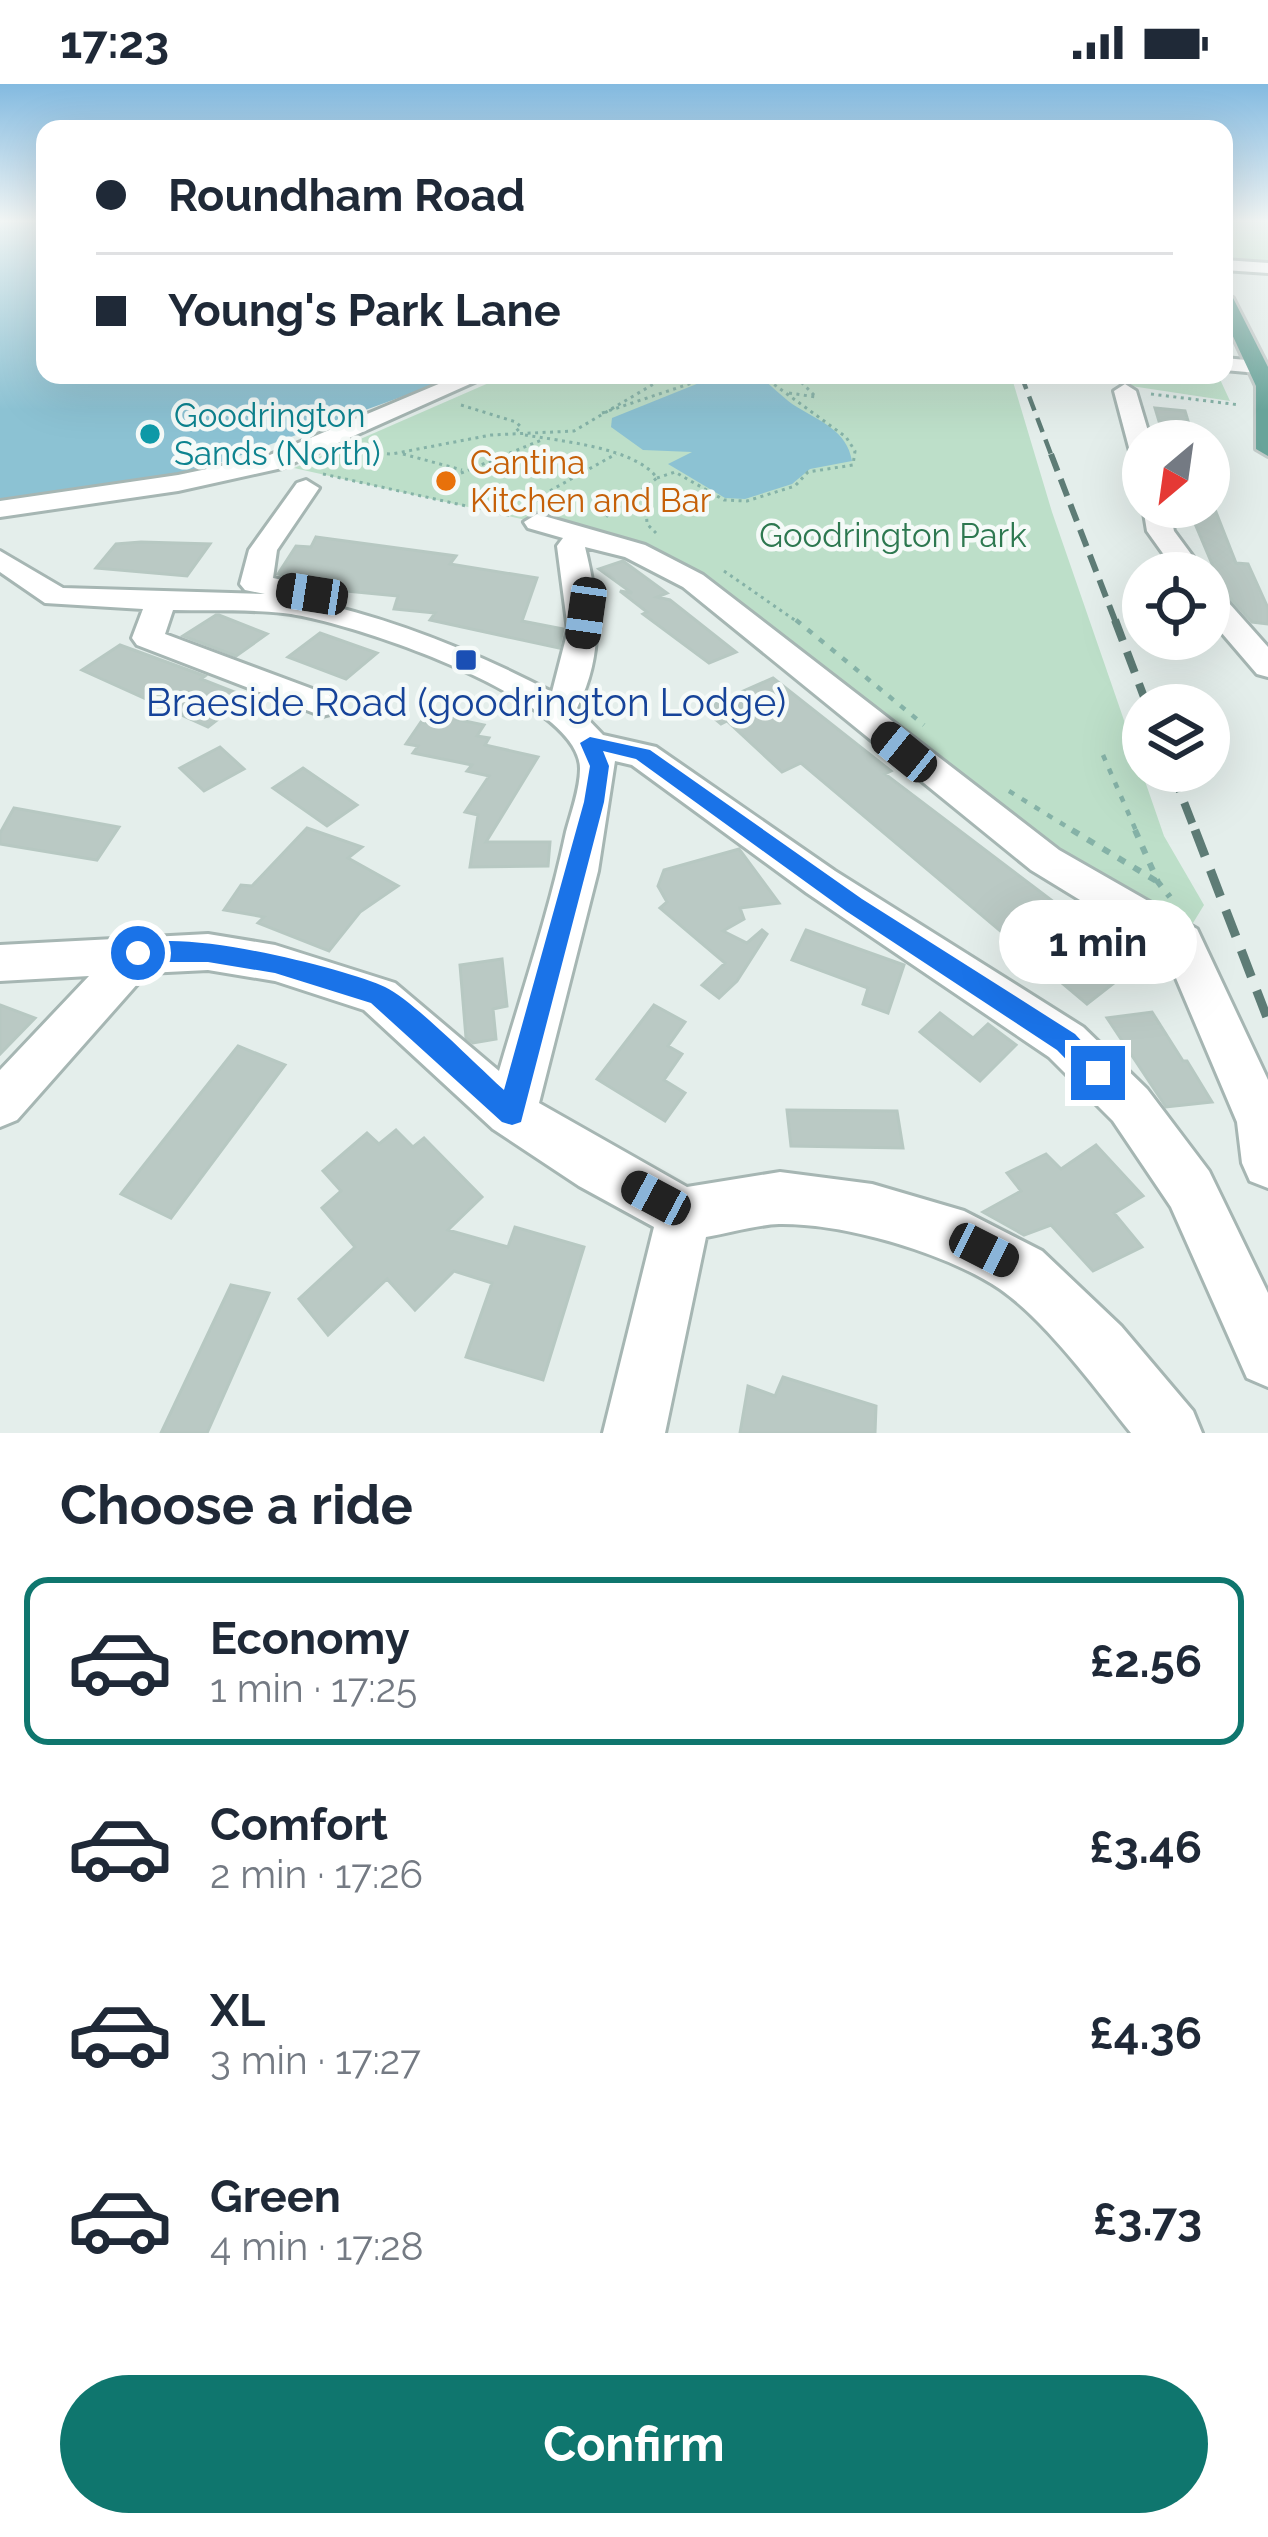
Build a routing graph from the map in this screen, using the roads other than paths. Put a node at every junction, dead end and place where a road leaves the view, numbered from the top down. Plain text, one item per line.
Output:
1 (1233, 318) edge
2 (1233, 370) edge
3 (459, 384) edge
4 (1125, 391) road end
5 (1265, 391) edge
6 (1133, 420) edge
7 (1268, 448) edge
8 (306, 488) dead end
9 (0, 509) edge
10 (536, 511) road end
11 (584, 533) junction
12 (6, 571) edge
13 (161, 600) junction
14 (300, 608) junction
15 (1230, 623) edge
16 (1268, 667) edge
17 (322, 705) dead end
18 (575, 727) junction
19 (138, 953) junction
20 (0, 963) edge
21 (0, 1104) edge
22 (512, 1113) junction
23 (1268, 1163) edge
24 (685, 1214) junction
25 (1268, 1357) edge
26 (634, 1433) edge
27 (1171, 1433) edge

1 - 5 main road
2 - 5 street
3 - 9 street
4 - 6 street
5 - 7 main road
8 - 14 street
10 - 11 street
11 - 18 street
11 - 23 street
12 - 13 street
13 - 14 street
13 - 17 street
14 - 18 street
15 - 16 street
18 - 22 street
18 - 25 street
19 - 20 street
19 - 21 street
19 - 22 street
22 - 24 street
24 - 26 street
24 - 27 street

